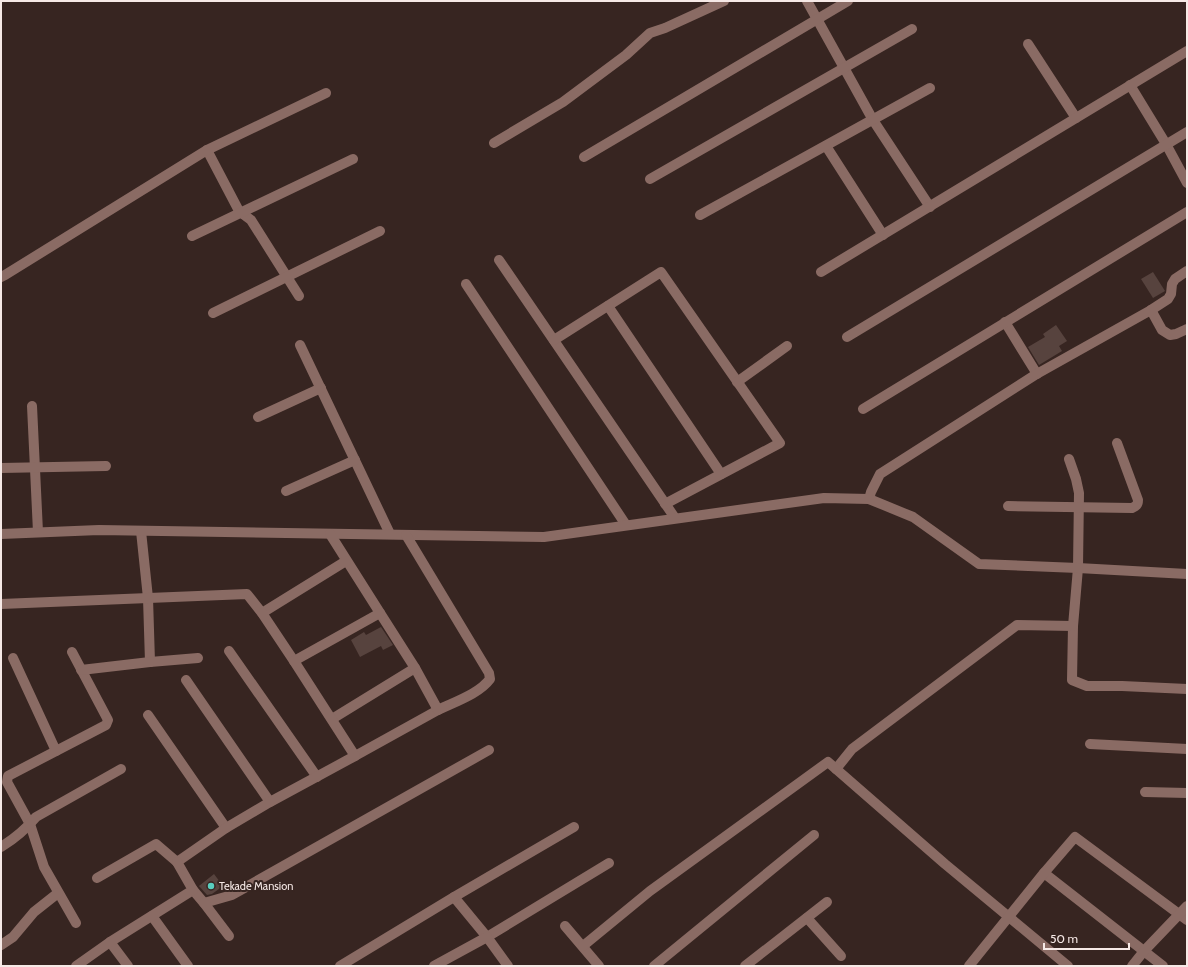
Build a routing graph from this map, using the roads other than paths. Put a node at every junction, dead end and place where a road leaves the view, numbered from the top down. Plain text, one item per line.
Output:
1 (724, 1) edge
2 (807, 1) edge
3 (848, 1) edge
4 (817, 19) junction
5 (912, 29) dead end
6 (1028, 44) dead end
7 (1187, 51) edge
8 (844, 68) junction
9 (1130, 85) junction
10 (930, 88) dead end
11 (326, 93) dead end
12 (1076, 118) junction
13 (873, 120) junction
14 (1187, 132) edge
15 (494, 143) dead end
16 (1166, 144) junction
17 (826, 146) junction
18 (208, 150) junction
19 (584, 157) dead end
20 (352, 159) dead end
21 (650, 179) dead end
22 (1187, 182) edge
23 (930, 207) junction
24 (241, 212) junction
25 (1187, 212) edge
26 (700, 215) dead end
27 (380, 231) dead end
28 (883, 235) junction
29 (192, 236) dead end
30 (499, 260) dead end
31 (1187, 271) edge
32 (821, 272) dead end
33 (1, 277) edge
34 (287, 277) junction
35 (466, 284) dead end
36 (299, 296) dead end
37 (608, 306) junction
38 (1150, 310) junction
39 (213, 313) dead end
40 (1005, 322) junction
41 (1187, 328) edge
42 (847, 337) dead end
43 (554, 340) junction
44 (300, 345) dead end
45 (787, 346) dead end
46 (1037, 374) junction
47 (737, 382) junction
48 (321, 388) junction
49 (32, 406) dead end
50 (863, 409) dead end
51 (258, 417) dead end
52 (1117, 443) dead end
53 (1069, 459) dead end
54 (355, 460) junction
55 (106, 466) dead end
56 (35, 467) junction
57 (1, 468) edge
58 (721, 474) junction
59 (286, 491) dead end
60 (870, 495) junction
61 (665, 504) junction
62 (1008, 506) dead end
63 (1079, 508) junction
64 (674, 518) junction
65 (626, 525) junction
66 (141, 531) junction
67 (38, 532) junction
68 (1, 534) edge
69 (330, 534) junction
70 (390, 534) junction
71 (406, 535) junction
72 (346, 561) junction
73 (1078, 568) junction
74 (1187, 574) edge
75 (148, 598) junction
76 (1, 604) edge
77 (262, 613) junction
78 (380, 613) junction
79 (1073, 626) junction
80 (229, 651) dead end
81 (72, 652) dead end
82 (13, 658) dead end
83 (198, 658) dead end
84 (294, 661) junction
85 (150, 662) junction
86 (414, 668) junction
87 (81, 670) junction
88 (186, 680) dead end
89 (1187, 689) edge
90 (438, 710) junction
91 (148, 715) dead end
92 (332, 719) junction
93 (1090, 744) dead end
94 (1187, 749) edge
95 (489, 750) dead end
96 (56, 751) junction
97 (355, 756) junction
98 (836, 768) junction
99 (121, 769) dead end
100 (317, 777) junction
101 (1145, 792) dead end
102 (1187, 793) edge
103 (270, 802) junction
104 (30, 824) junction
105 (574, 827) dead end
106 (226, 828) junction
107 (814, 836) dead end
108 (1, 847) edge
109 (177, 862) junction
110 (609, 863) dead end
111 (1044, 873) junction
112 (97, 878) dead end
113 (193, 890) junction
114 (58, 893) junction
115 (454, 897) junction
116 (827, 902) dead end
117 (204, 903) junction
118 (1187, 906) edge
119 (1179, 913) junction
120 (152, 916) junction
121 (1009, 917) junction
122 (807, 918) junction
123 (1187, 920) edge
124 (76, 923) dead end
125 (565, 926) dead end
126 (229, 936) dead end
127 (487, 937) junction
128 (110, 942) junction
129 (1, 945) edge
130 (583, 946) junction
131 (1144, 951) junction
132 (842, 956) dead end
133 (757, 963) edge
134 (76, 966) edge
135 (128, 966) edge
136 (188, 966) edge
137 (340, 966) edge
138 (434, 966) edge
139 (508, 966) edge
140 (599, 966) edge
141 (654, 966) edge
142 (745, 966) edge
143 (970, 966) edge
144 (1068, 966) edge
145 (1132, 966) edge
146 (1163, 966) edge

1 - 15 street
2 - 4 street
3 - 4 street
4 - 8 street
4 - 19 street
5 - 8 street
6 - 12 street
7 - 9 street
8 - 13 street
8 - 21 street
9 - 12 street
9 - 16 street
10 - 13 street
11 - 18 street
12 - 23 street
13 - 17 street
13 - 23 street
14 - 16 street
16 - 22 street
16 - 42 street
17 - 26 street
17 - 28 street
18 - 24 street
18 - 33 street
20 - 24 street
23 - 28 street
24 - 29 street
24 - 34 street
25 - 40 street
27 - 34 street
28 - 32 street
30 - 43 street
31 - 38 street
34 - 36 street
34 - 39 street
35 - 65 street
37 - 43 street
37 - 47 street
37 - 58 street
38 - 41 street
38 - 46 street
40 - 46 street
40 - 50 street
43 - 61 street
44 - 48 street
45 - 47 street
46 - 60 street
47 - 58 street
48 - 51 street
48 - 54 street
49 - 56 street
52 - 63 street
53 - 63 street
54 - 59 street
54 - 70 street
55 - 56 street
56 - 57 street
56 - 67 street
58 - 61 street
60 - 64 street
60 - 73 street
61 - 64 street
62 - 63 street
63 - 73 street
64 - 65 street
65 - 71 street
66 - 67 street
66 - 69 street
66 - 75 street
67 - 68 street
69 - 70 street
69 - 72 street
70 - 71 street
71 - 90 street
72 - 77 street
72 - 78 street
73 - 74 street
73 - 79 street
75 - 76 street
75 - 77 street
75 - 85 street
77 - 84 street
78 - 84 street
78 - 86 street
79 - 89 street
79 - 98 street
80 - 100 street
81 - 87 street
82 - 96 street
83 - 85 street
84 - 92 street
85 - 87 street
86 - 90 street
86 - 92 street
87 - 96 street
88 - 103 street
90 - 97 street
91 - 106 street
92 - 97 street
93 - 94 street
95 - 117 street
96 - 104 street
97 - 100 street
98 - 121 street
98 - 130 street
99 - 104 street
100 - 103 street
101 - 102 street
103 - 106 street
104 - 108 street
104 - 114 street
105 - 115 street
106 - 109 street
107 - 141 street
109 - 112 street
109 - 113 street
110 - 127 street
111 - 119 street
111 - 121 street
111 - 131 street
113 - 117 street
113 - 120 street
114 - 124 street
114 - 129 street
115 - 127 street
115 - 137 street
116 - 122 street
117 - 126 street
118 - 119 street
119 - 123 street
119 - 131 street
120 - 128 street
120 - 136 street
121 - 143 street
121 - 144 street
122 - 132 street
122 - 133 street
125 - 130 street
127 - 138 street
127 - 139 street
128 - 134 street
128 - 135 street
130 - 140 street
131 - 145 street
131 - 146 street
133 - 142 street

